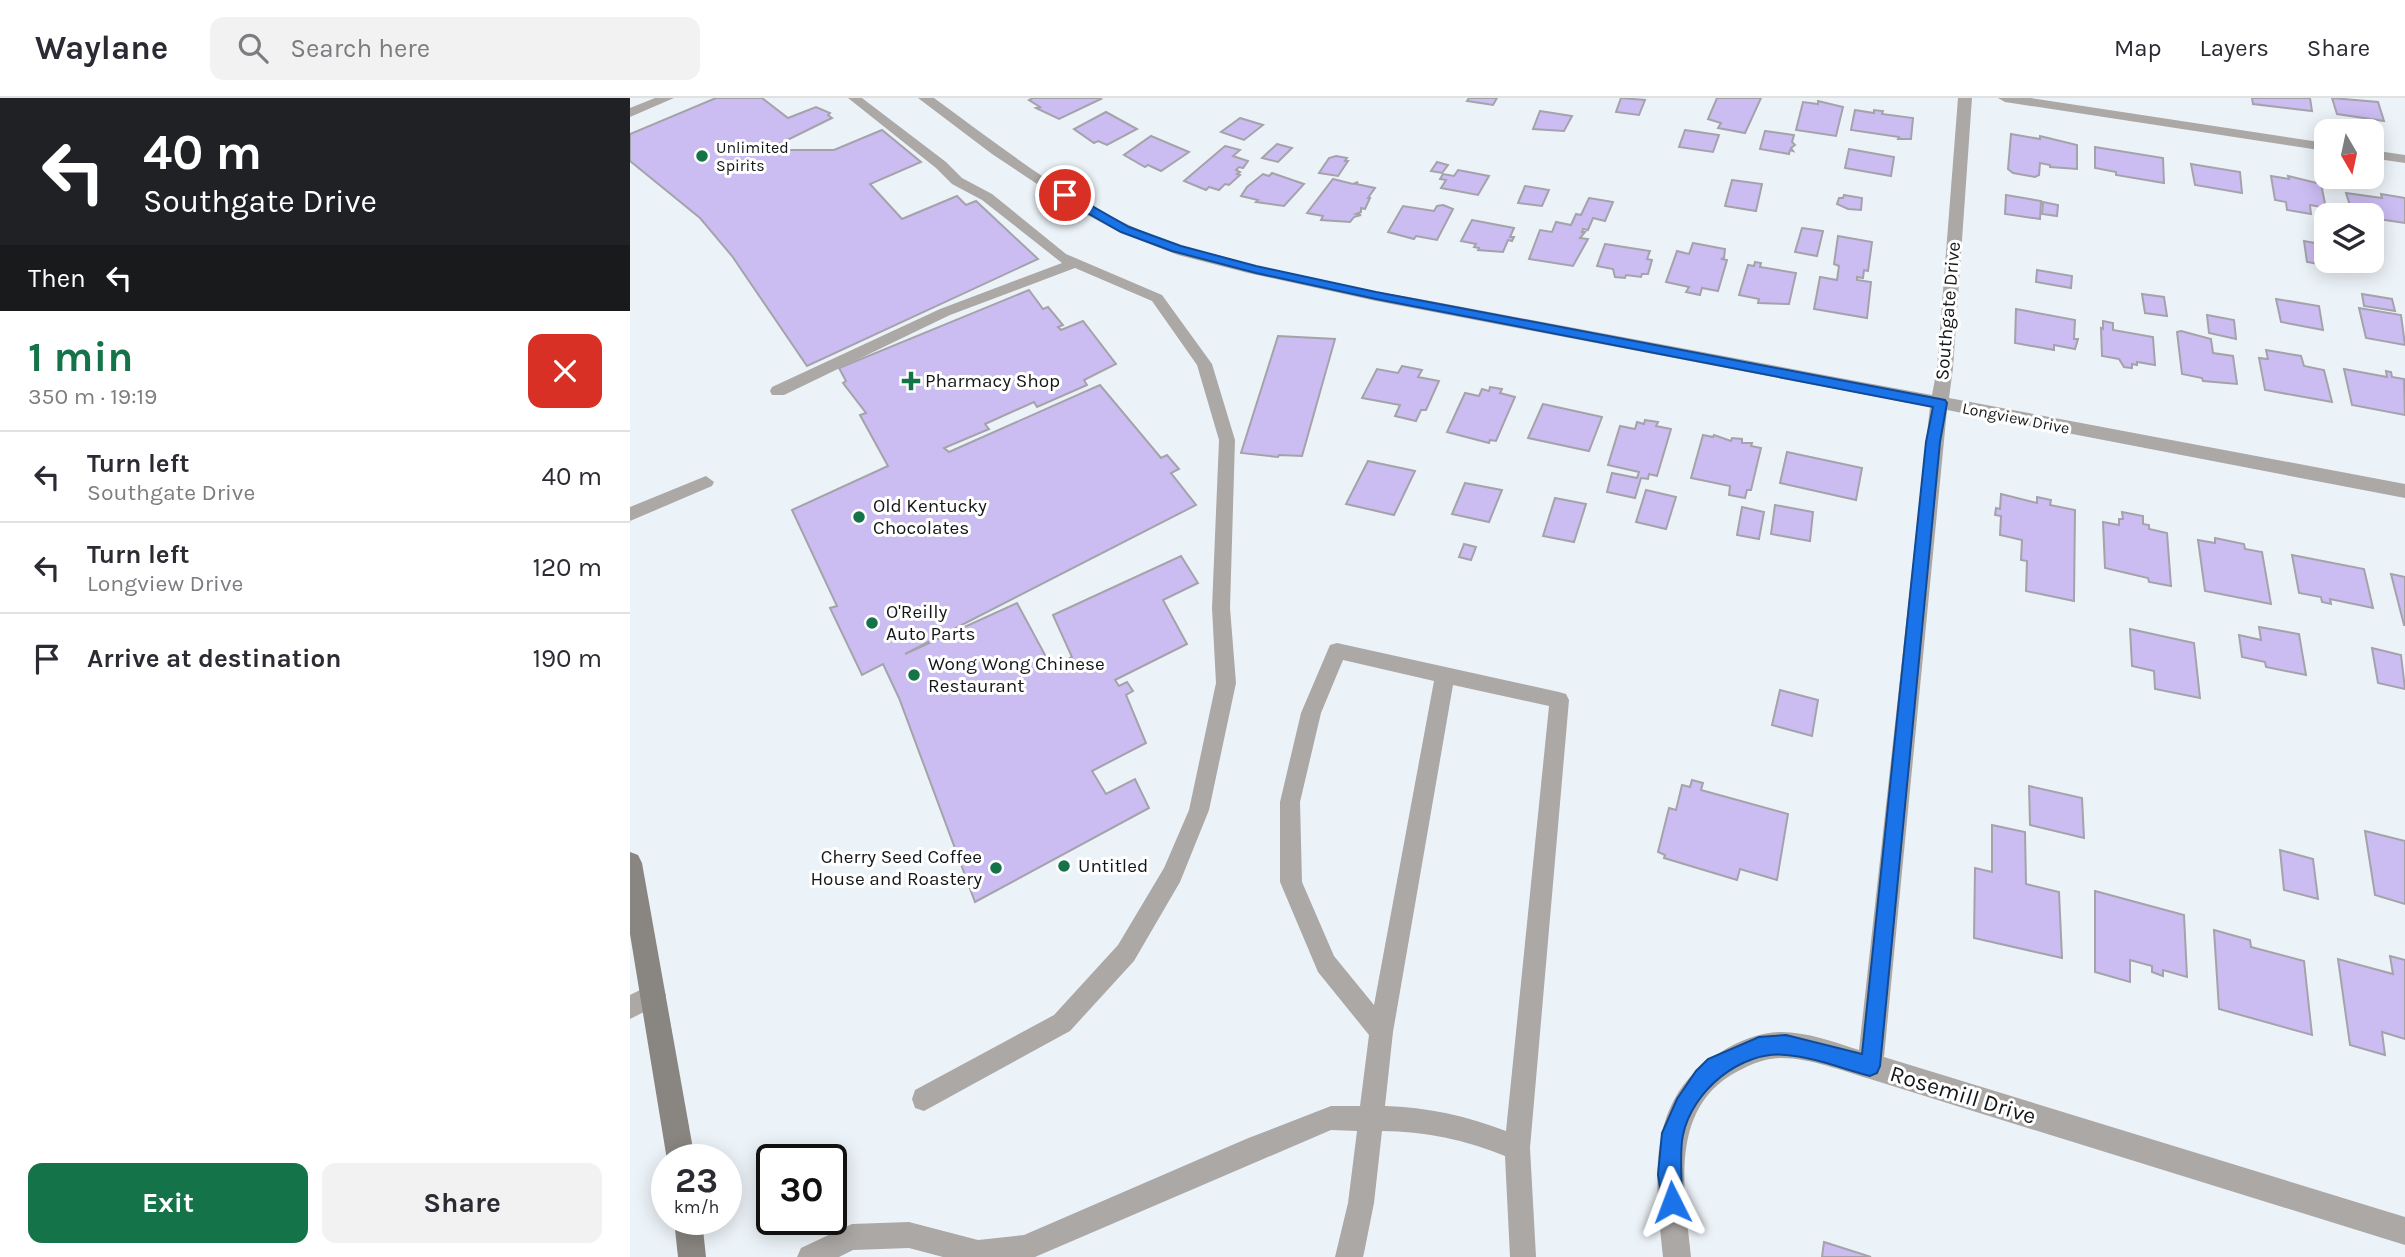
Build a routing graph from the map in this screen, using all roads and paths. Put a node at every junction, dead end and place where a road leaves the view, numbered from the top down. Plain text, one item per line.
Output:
1 (667, 98) edge
2 (854, 98) edge
3 (925, 98) edge
4 (1965, 98) edge
5 (2005, 98) edge
6 (630, 113) edge
7 (2314, 145) edge
8 (2384, 156) edge
9 (2405, 159) edge
10 (1075, 263) junction
11 (778, 391) dead end
12 (1940, 403) junction
13 (706, 482) dead end
14 (2405, 491) edge
15 (630, 514) edge
16 (1445, 673) junction
17 (630, 863) edge
18 (654, 995) junction
19 (630, 1007) edge
20 (1381, 1032) junction
21 (1870, 1066) junction
22 (924, 1098) dead end
23 (1372, 1118) junction
24 (678, 1144) edge
25 (1517, 1148) junction
26 (2405, 1231) edge
27 (690, 1235) edge
28 (978, 1255) edge
29 (692, 1257) edge
30 (810, 1257) edge
31 (1348, 1257) edge
32 (1523, 1257) edge
33 (1677, 1257) edge

1 - 6 street
2 - 10 lane
3 - 12 street, Longview Drive
4 - 12 street, Southgate Drive
5 - 7 street
8 - 9 street
10 - 11 lane
10 - 22 lane
12 - 14 street, Longview Drive
12 - 21 street, Southgate Drive
13 - 15 lane
16 - 20 lane
16 - 20 lane
16 - 25 lane
17 - 18 main road
18 - 19 lane
18 - 24 main road
20 - 23 lane
21 - 26 street, Rosemill Drive
21 - 33 street, Rosemill Drive
23 - 25 lane
23 - 28 lane
23 - 31 lane
25 - 32 lane
27 - 29 main road
28 - 30 lane

